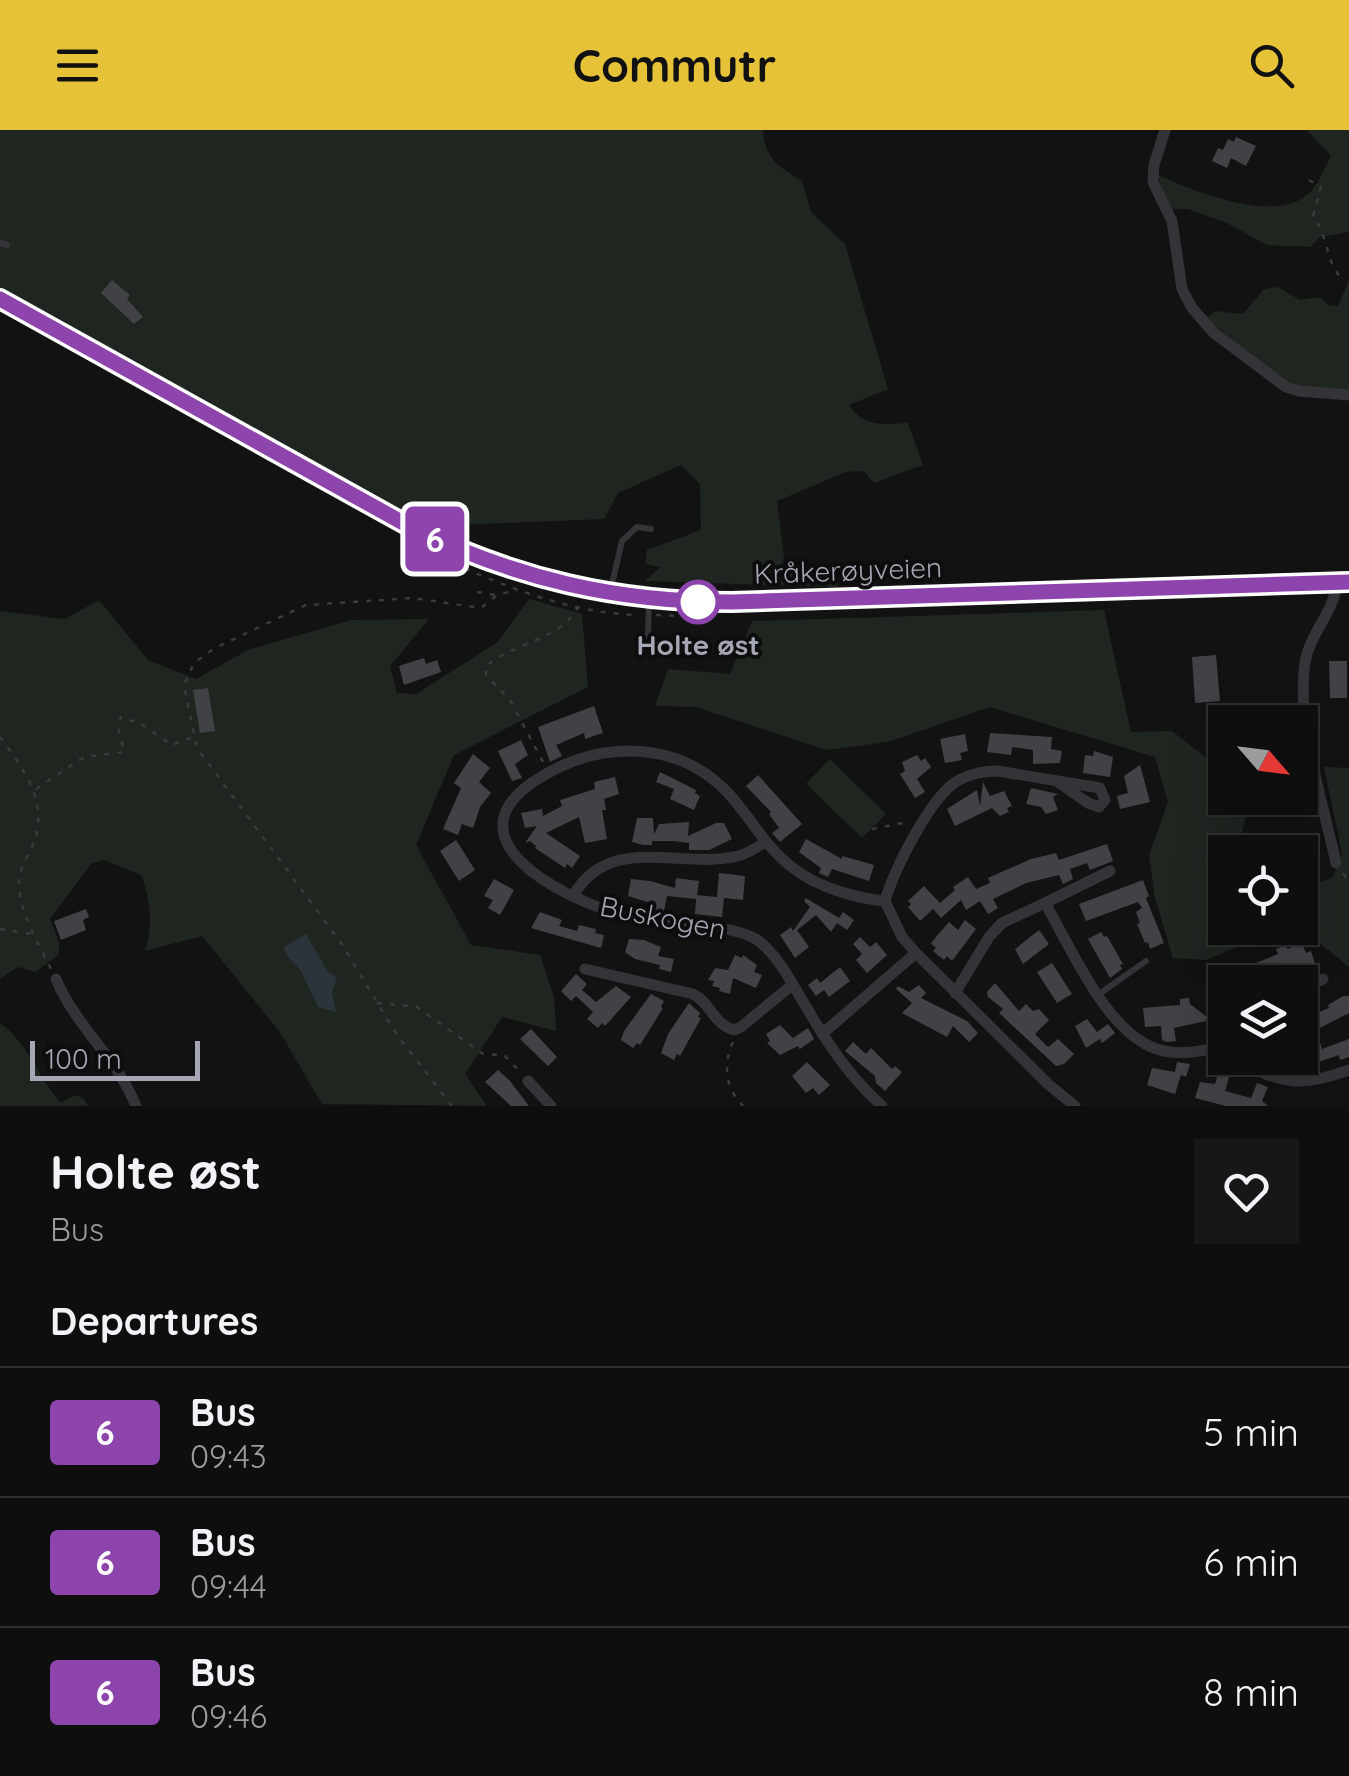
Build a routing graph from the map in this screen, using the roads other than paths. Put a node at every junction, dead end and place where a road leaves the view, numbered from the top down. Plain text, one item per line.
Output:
1 (1165, 130) edge
2 (0, 299) edge
3 (1349, 395) edge
4 (651, 529) dead end
5 (1343, 582) edge
6 (610, 594) junction
7 (649, 598) junction
8 (648, 636) dead end
9 (1058, 782) dead end
10 (766, 842) junction
11 (1336, 863) dead end
12 (1110, 871) dead end
13 (573, 896) junction
14 (885, 901) junction
15 (1046, 903) junction
16 (916, 954) junction
17 (1146, 961) dead end
18 (584, 969) dead end
19 (1323, 979) dead end
20 (56, 980) road end
21 (1318, 981) edge
22 (792, 985) junction
23 (955, 993) junction
24 (1098, 994) junction
25 (822, 1034) junction
26 (1208, 1049) edge
27 (1349, 1070) edge
28 (1267, 1075) edge
29 (528, 1080) road end
30 (136, 1106) edge
31 (551, 1106) edge
32 (882, 1106) edge
33 (1076, 1106) edge

1 - 3 street
2 - 6 main road, Kråkerøyveien
4 - 6 lane
5 - 7 main road, Kråkerøyveien
5 - 11 street
6 - 7 main road, Kråkerøyveien
7 - 8 lane
9 - 14 street
10 - 13 street, Buskogen
10 - 13 street, Buskogen
10 - 14 street, Buskogen
12 - 15 street
13 - 22 street, Buskogen
14 - 16 street
15 - 23 street
15 - 24 street
16 - 23 street
16 - 25 street
17 - 24 lane
18 - 22 street
19 - 21 street
20 - 30 street
22 - 25 street, Buskogen
23 - 33 street
24 - 26 street
25 - 32 street, Buskogen
27 - 28 street
29 - 31 street

